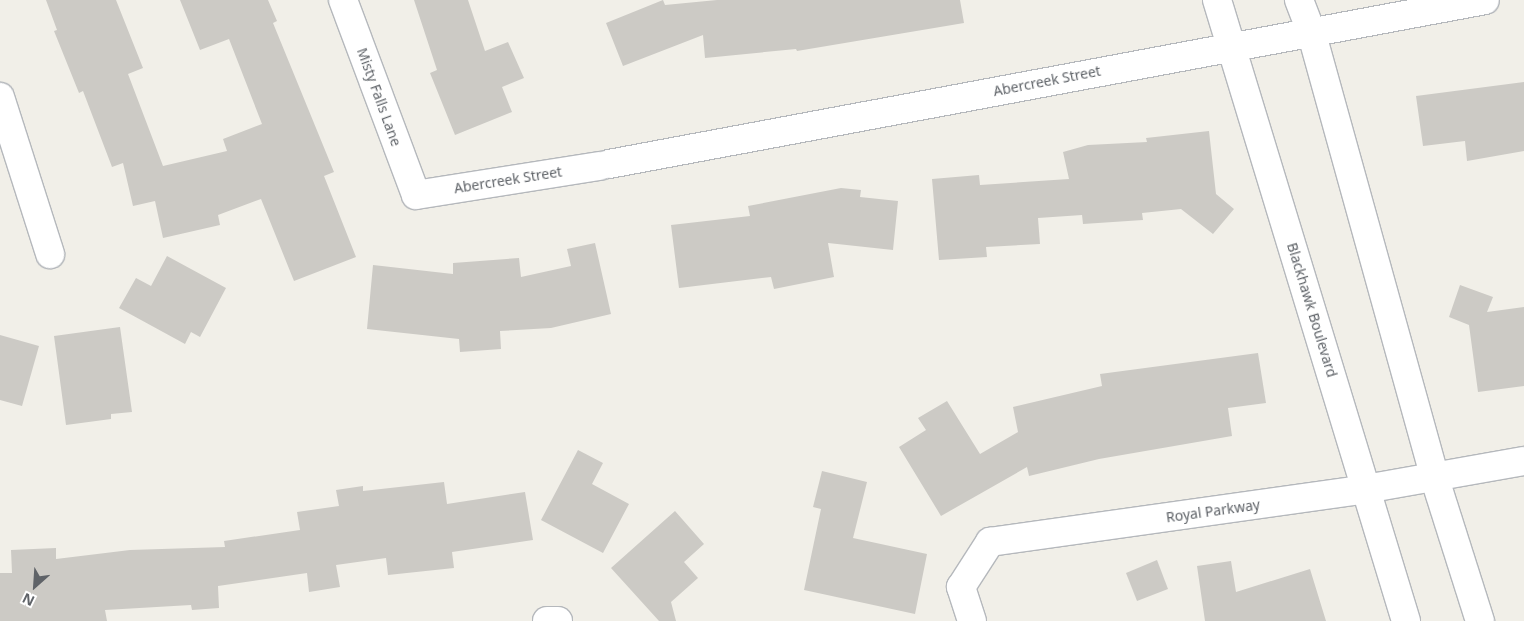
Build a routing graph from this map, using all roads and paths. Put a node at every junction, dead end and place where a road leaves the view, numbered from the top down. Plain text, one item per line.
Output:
1 (343, 0) edge
2 (1217, 0) edge
3 (1299, 0) edge
4 (1485, 0) edge
5 (1311, 31) junction
6 (1233, 46) junction
7 (0, 97) edge
8 (416, 195) joint
9 (50, 254) dead end
10 (1524, 462) edge
11 (1434, 476) junction
12 (1365, 489) junction
13 (972, 621) edge
14 (1406, 621) edge
15 (1480, 621) edge

1 - 8 street, Misty Falls Lane
2 - 6 street, Blackhawk Boulevard
3 - 5 street
4 - 5 street, Abercreek Street
5 - 6 street, Abercreek Street
5 - 11 street
6 - 8 street, Abercreek Street
6 - 12 street, Blackhawk Boulevard
7 - 9 street
10 - 11 street, Royal Parkway
11 - 12 street, Royal Parkway
11 - 15 street
12 - 13 street, Royal Parkway
12 - 14 street, Blackhawk Boulevard

